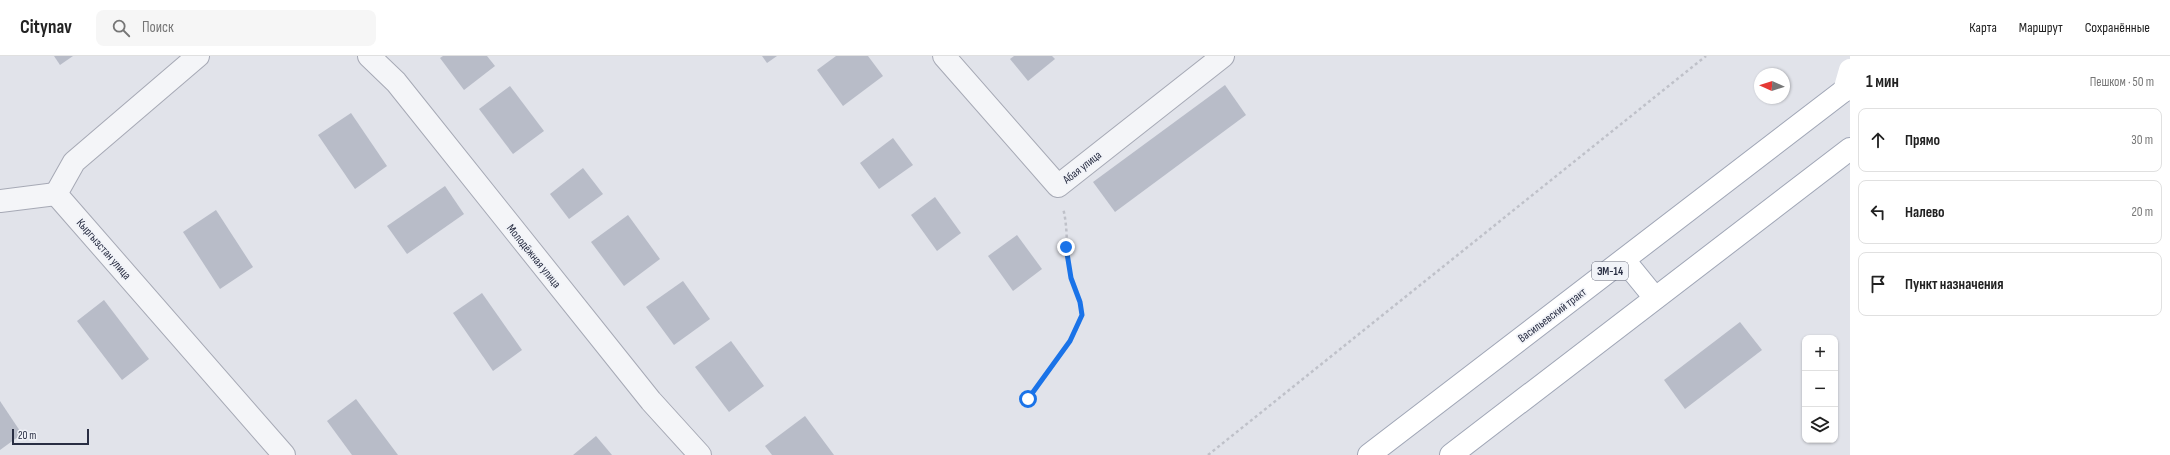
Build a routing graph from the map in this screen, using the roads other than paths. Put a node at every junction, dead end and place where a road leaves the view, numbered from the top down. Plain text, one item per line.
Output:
1 (198, 56) edge
2 (369, 56) edge
3 (944, 56) edge
4 (1223, 56) edge
5 (1850, 70) edge
6 (1847, 88) edge
7 (1850, 149) edge
8 (56, 194) junction
9 (0, 201) edge
10 (1624, 260) junction
11 (1655, 298) junction
12 (284, 455) edge
13 (700, 455) edge
14 (1369, 455) edge
15 (1451, 455) edge

1 - 8 street
2 - 13 street, Молодёжная улица
3 - 4 street, Абая улица
5 - 6 main road
6 - 10 main road, Васильевский тракт / ЭМ-14
7 - 11 main road
8 - 9 street
8 - 12 street, Кыргызстан улица
10 - 11 main road
10 - 14 main road, Васильевский тракт / ЭМ-14
11 - 15 main road

